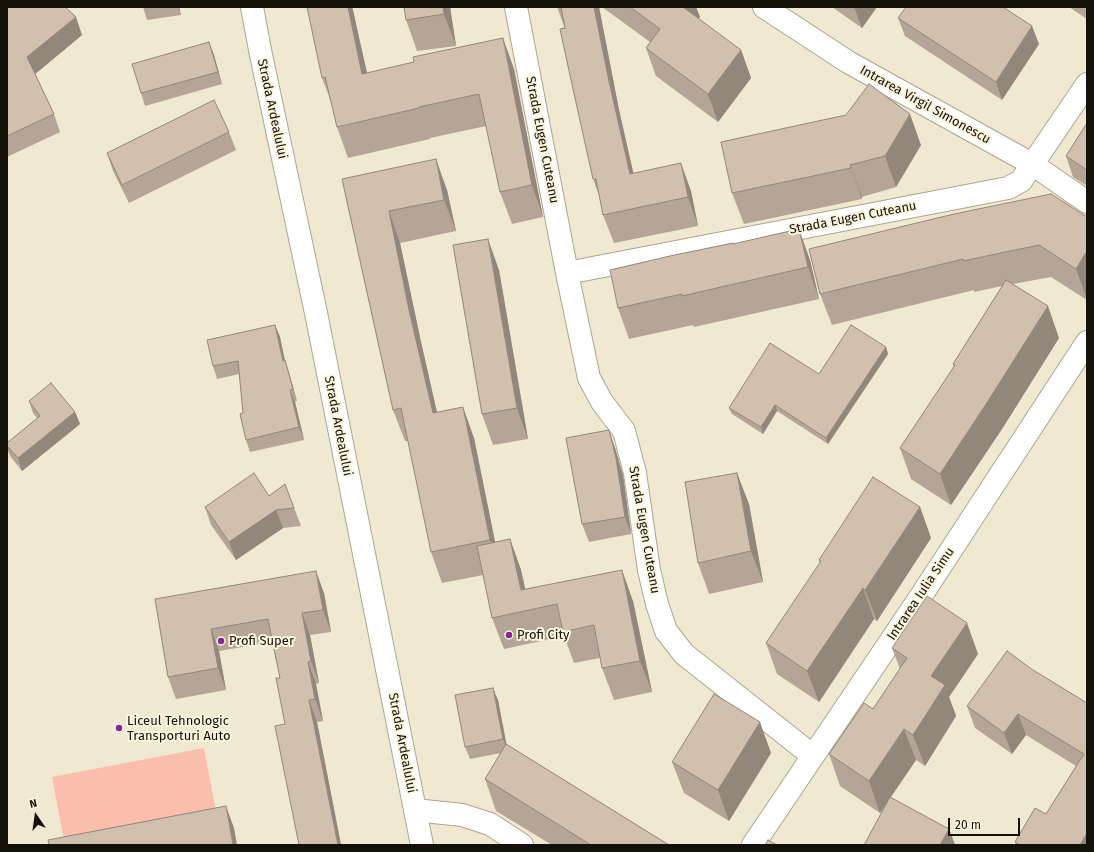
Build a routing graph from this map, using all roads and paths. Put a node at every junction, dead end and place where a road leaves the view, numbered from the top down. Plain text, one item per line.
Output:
1 (252, 7) edge
2 (516, 7) edge
3 (764, 7) edge
4 (1087, 84) edge
5 (1032, 164) junction
6 (1087, 202) edge
7 (567, 273) junction
8 (1087, 342) edge
9 (813, 756) junction
10 (415, 810) junction
11 (422, 845) edge
12 (522, 845) edge
13 (753, 845) edge

1 - 10 street, Strada Ardealului
2 - 7 street, Strada Eugen Cuteanu
3 - 5 street, Intrarea Virgil Simonescu
4 - 5 street, Strada Eugen Cuteanu
5 - 6 street, Intrarea Virgil Simonescu
5 - 7 street, Strada Eugen Cuteanu
7 - 9 street, Strada Eugen Cuteanu
8 - 9 street, Intrarea Iulia Simu
9 - 13 street, Intrarea Iulia Simu
10 - 11 street, Strada Ardealului
10 - 12 street

